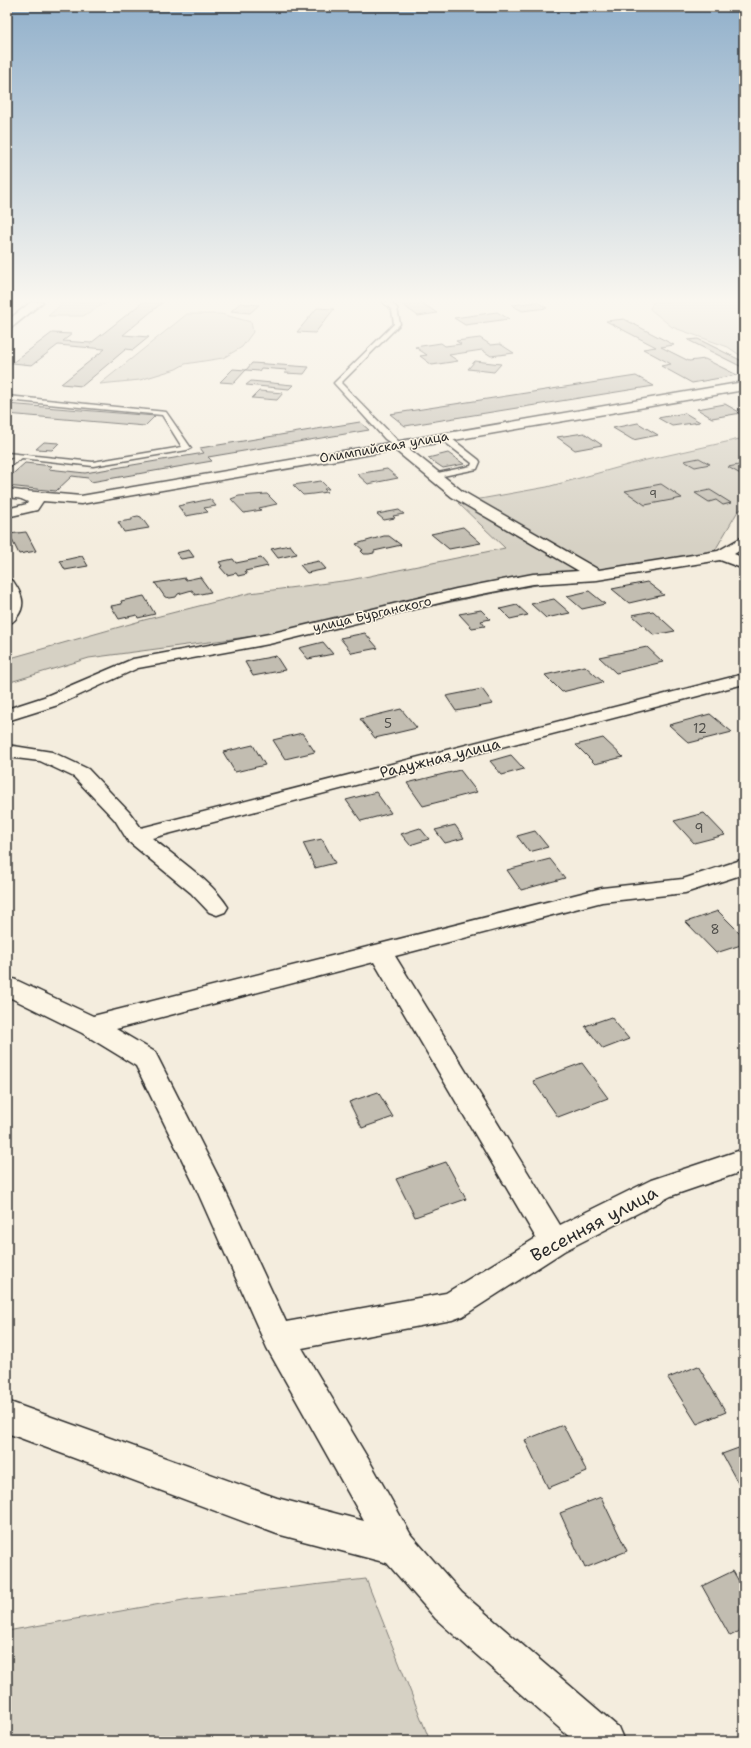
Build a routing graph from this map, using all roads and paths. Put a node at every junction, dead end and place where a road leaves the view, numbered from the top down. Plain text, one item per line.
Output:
1 (338, 384) edge
2 (744, 386) edge
3 (7, 398) edge
4 (444, 437) junction
5 (397, 445) junction
6 (7, 455) edge
7 (20, 456) junction
8 (7, 466) edge
9 (436, 476) junction
10 (7, 493) edge
11 (24, 495) junction
12 (7, 513) edge
13 (744, 542) edge
14 (722, 555) junction
15 (744, 564) edge
16 (597, 575) junction
17 (7, 584) edge
18 (7, 619) edge
19 (744, 679) edge
20 (7, 715) edge
21 (7, 751) edge
22 (136, 836) junction
23 (744, 866) edge
24 (217, 907) dead end
25 (380, 952) junction
26 (7, 986) edge
27 (91, 1026) junction
28 (744, 1160) edge
29 (554, 1242) junction
30 (278, 1338) junction
31 (7, 1417) edge
32 (398, 1548) junction
33 (604, 1741) edge

1 - 5 lane
2 - 4 street, Олимпийская улица
3 - 7 lane
4 - 5 street, Олимпийская улица
4 - 9 lane
5 - 9 street
5 - 11 street, Олимпийская улица
6 - 7 lane
7 - 8 lane
9 - 16 street
10 - 11 street, Олимпийская улица
11 - 12 street
13 - 14 street, улица Бурганского
14 - 15 street
14 - 16 street, улица Бурганского
16 - 20 street, улица Бурганского
17 - 18 street
19 - 22 street, Радужная улица
21 - 22 street
22 - 24 street
23 - 25 street
25 - 27 street
25 - 29 street
26 - 27 street
27 - 30 street
28 - 29 street, Весенняя улица
29 - 30 street, Весенняя улица
30 - 32 street
31 - 32 street
32 - 33 street

